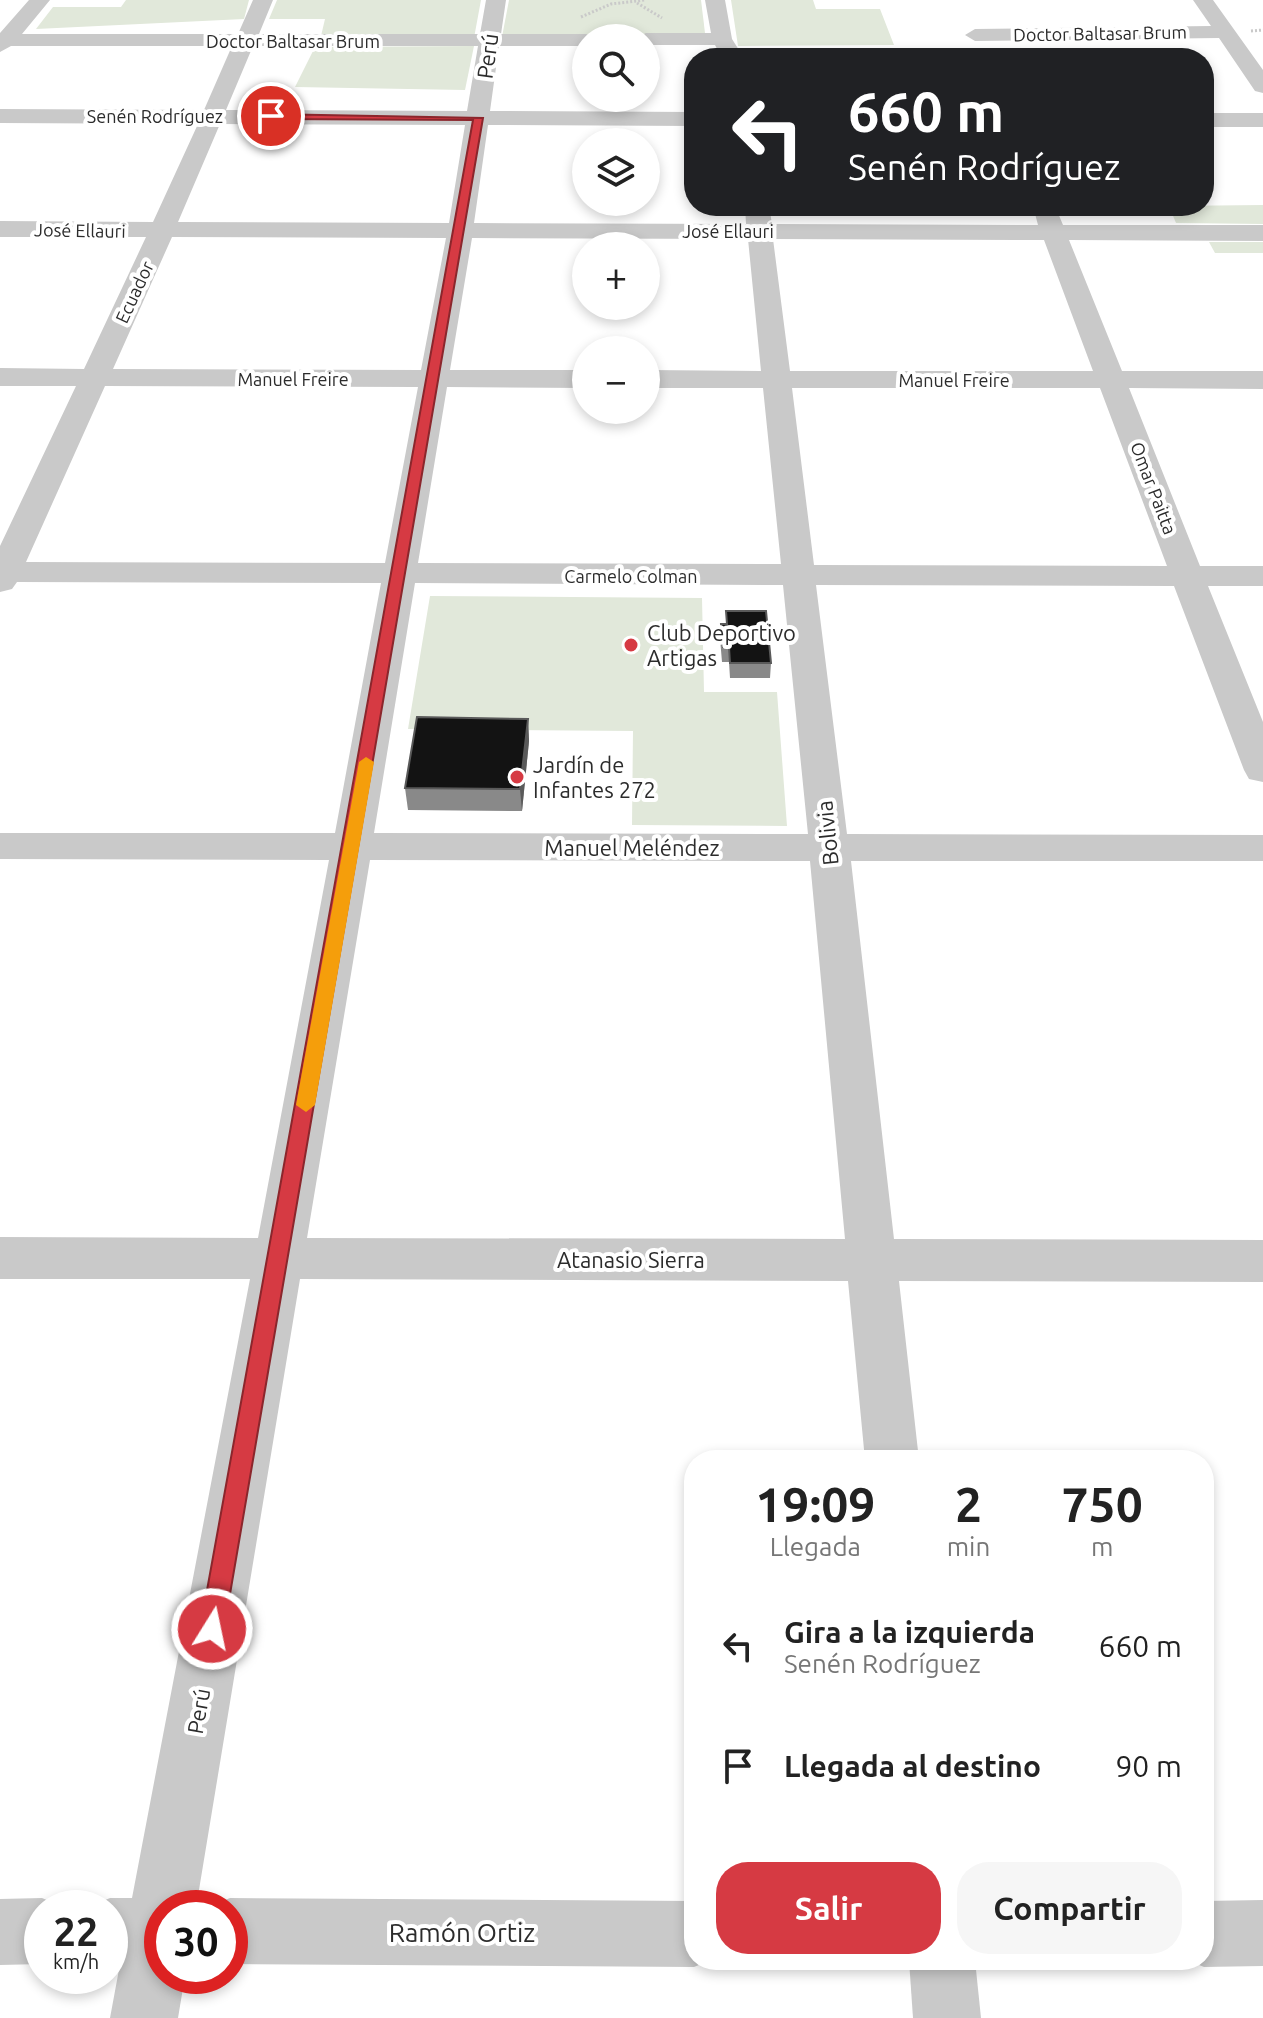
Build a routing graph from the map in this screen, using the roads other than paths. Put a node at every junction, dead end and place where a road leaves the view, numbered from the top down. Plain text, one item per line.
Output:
1 (40, 0) edge
2 (263, 0) edge
3 (715, 0) edge
4 (1203, 0) edge
5 (966, 12) dead end
6 (492, 20) edge
7 (1226, 32) junction
8 (975, 35) junction
9 (572, 37) edge
10 (660, 39) edge
11 (722, 39) junction
12 (247, 40) junction
13 (2, 42) edge
14 (727, 48) edge
15 (980, 48) edge
16 (1263, 86) edge
17 (0, 116) edge
18 (211, 116) junction
19 (478, 118) junction
20 (684, 119) edge
21 (1214, 120) edge
22 (1263, 120) edge
23 (758, 219) edge
24 (1048, 219) edge
25 (0, 229) edge
26 (162, 231) junction
27 (460, 231) junction
28 (1263, 233) edge
29 (0, 377) edge
30 (95, 378) junction
31 (433, 379) junction
32 (572, 379) edge
33 (660, 379) edge
34 (778, 380) junction
35 (1113, 380) junction
36 (1263, 380) edge
37 (1, 575) edge
38 (397, 575) junction
39 (797, 576) junction
40 (1188, 576) junction
41 (1263, 576) edge
42 (1263, 770) edge
43 (0, 846) edge
44 (352, 847) junction
45 (829, 847) junction
46 (1263, 848) edge
47 (0, 1258) edge
48 (278, 1258) junction
49 (873, 1260) junction
50 (1263, 1261) edge
51 (891, 1450) edge
52 (157, 1890) edge
53 (24, 1931) edge
54 (248, 1931) edge
55 (0, 1932) edge
56 (1263, 1933) edge
57 (684, 1934) edge
58 (1214, 1934) edge
59 (943, 1970) edge
60 (146, 1994) edge
61 (144, 2018) edge
62 (947, 2018) edge

1 - 13 street
2 - 12 street, Ecuador
3 - 11 street
4 - 7 street
5 - 8 street
6 - 9 street, Doctor Baltasar Brum
6 - 12 street, Doctor Baltasar Brum
6 - 19 street, Perú
7 - 8 street, Doctor Baltasar Brum
7 - 16 street
8 - 15 street
10 - 11 street
11 - 14 street
12 - 13 street, Doctor Baltasar Brum
12 - 18 street, Ecuador
17 - 18 street, Senén Rodríguez
18 - 19 street, Senén Rodríguez
18 - 26 street, Ecuador
19 - 20 street, Senén Rodríguez
19 - 27 street, Perú
21 - 22 street
23 - 24 street, José Ellauri
23 - 27 street, José Ellauri
23 - 34 street, Bolivia
24 - 28 street, José Ellauri
24 - 35 street, Omar Paitta
25 - 26 street, José Ellauri
26 - 27 street, José Ellauri
26 - 30 street, Ecuador
27 - 31 street, Perú
29 - 30 street, Manuel Freire
30 - 31 street, Manuel Freire
30 - 37 street, Ecuador
31 - 32 street, Manuel Freire
31 - 38 street, Perú
33 - 34 street, Manuel Freire
34 - 35 street, Manuel Freire
34 - 39 street, Bolivia
35 - 36 street, Manuel Freire
35 - 40 street, Omar Paitta
37 - 38 street, Carmelo Colman
38 - 39 street, Carmelo Colman
38 - 44 street, Perú
39 - 40 street, Carmelo Colman
39 - 45 street, Bolivia
40 - 41 street, Carmelo Colman
40 - 42 street, Omar Paitta
43 - 44 street, Manuel Meléndez
44 - 45 street, Manuel Meléndez
44 - 48 street, Perú
45 - 46 street, Manuel Meléndez
45 - 49 street, Bolivia
47 - 48 street, Atanasio Sierra
48 - 49 street, Atanasio Sierra
48 - 52 street, Perú
49 - 50 street, Atanasio Sierra
49 - 51 street, Bolivia
53 - 55 street
54 - 57 street, Ramón Ortiz
56 - 58 street
59 - 62 street
60 - 61 street, Perú

